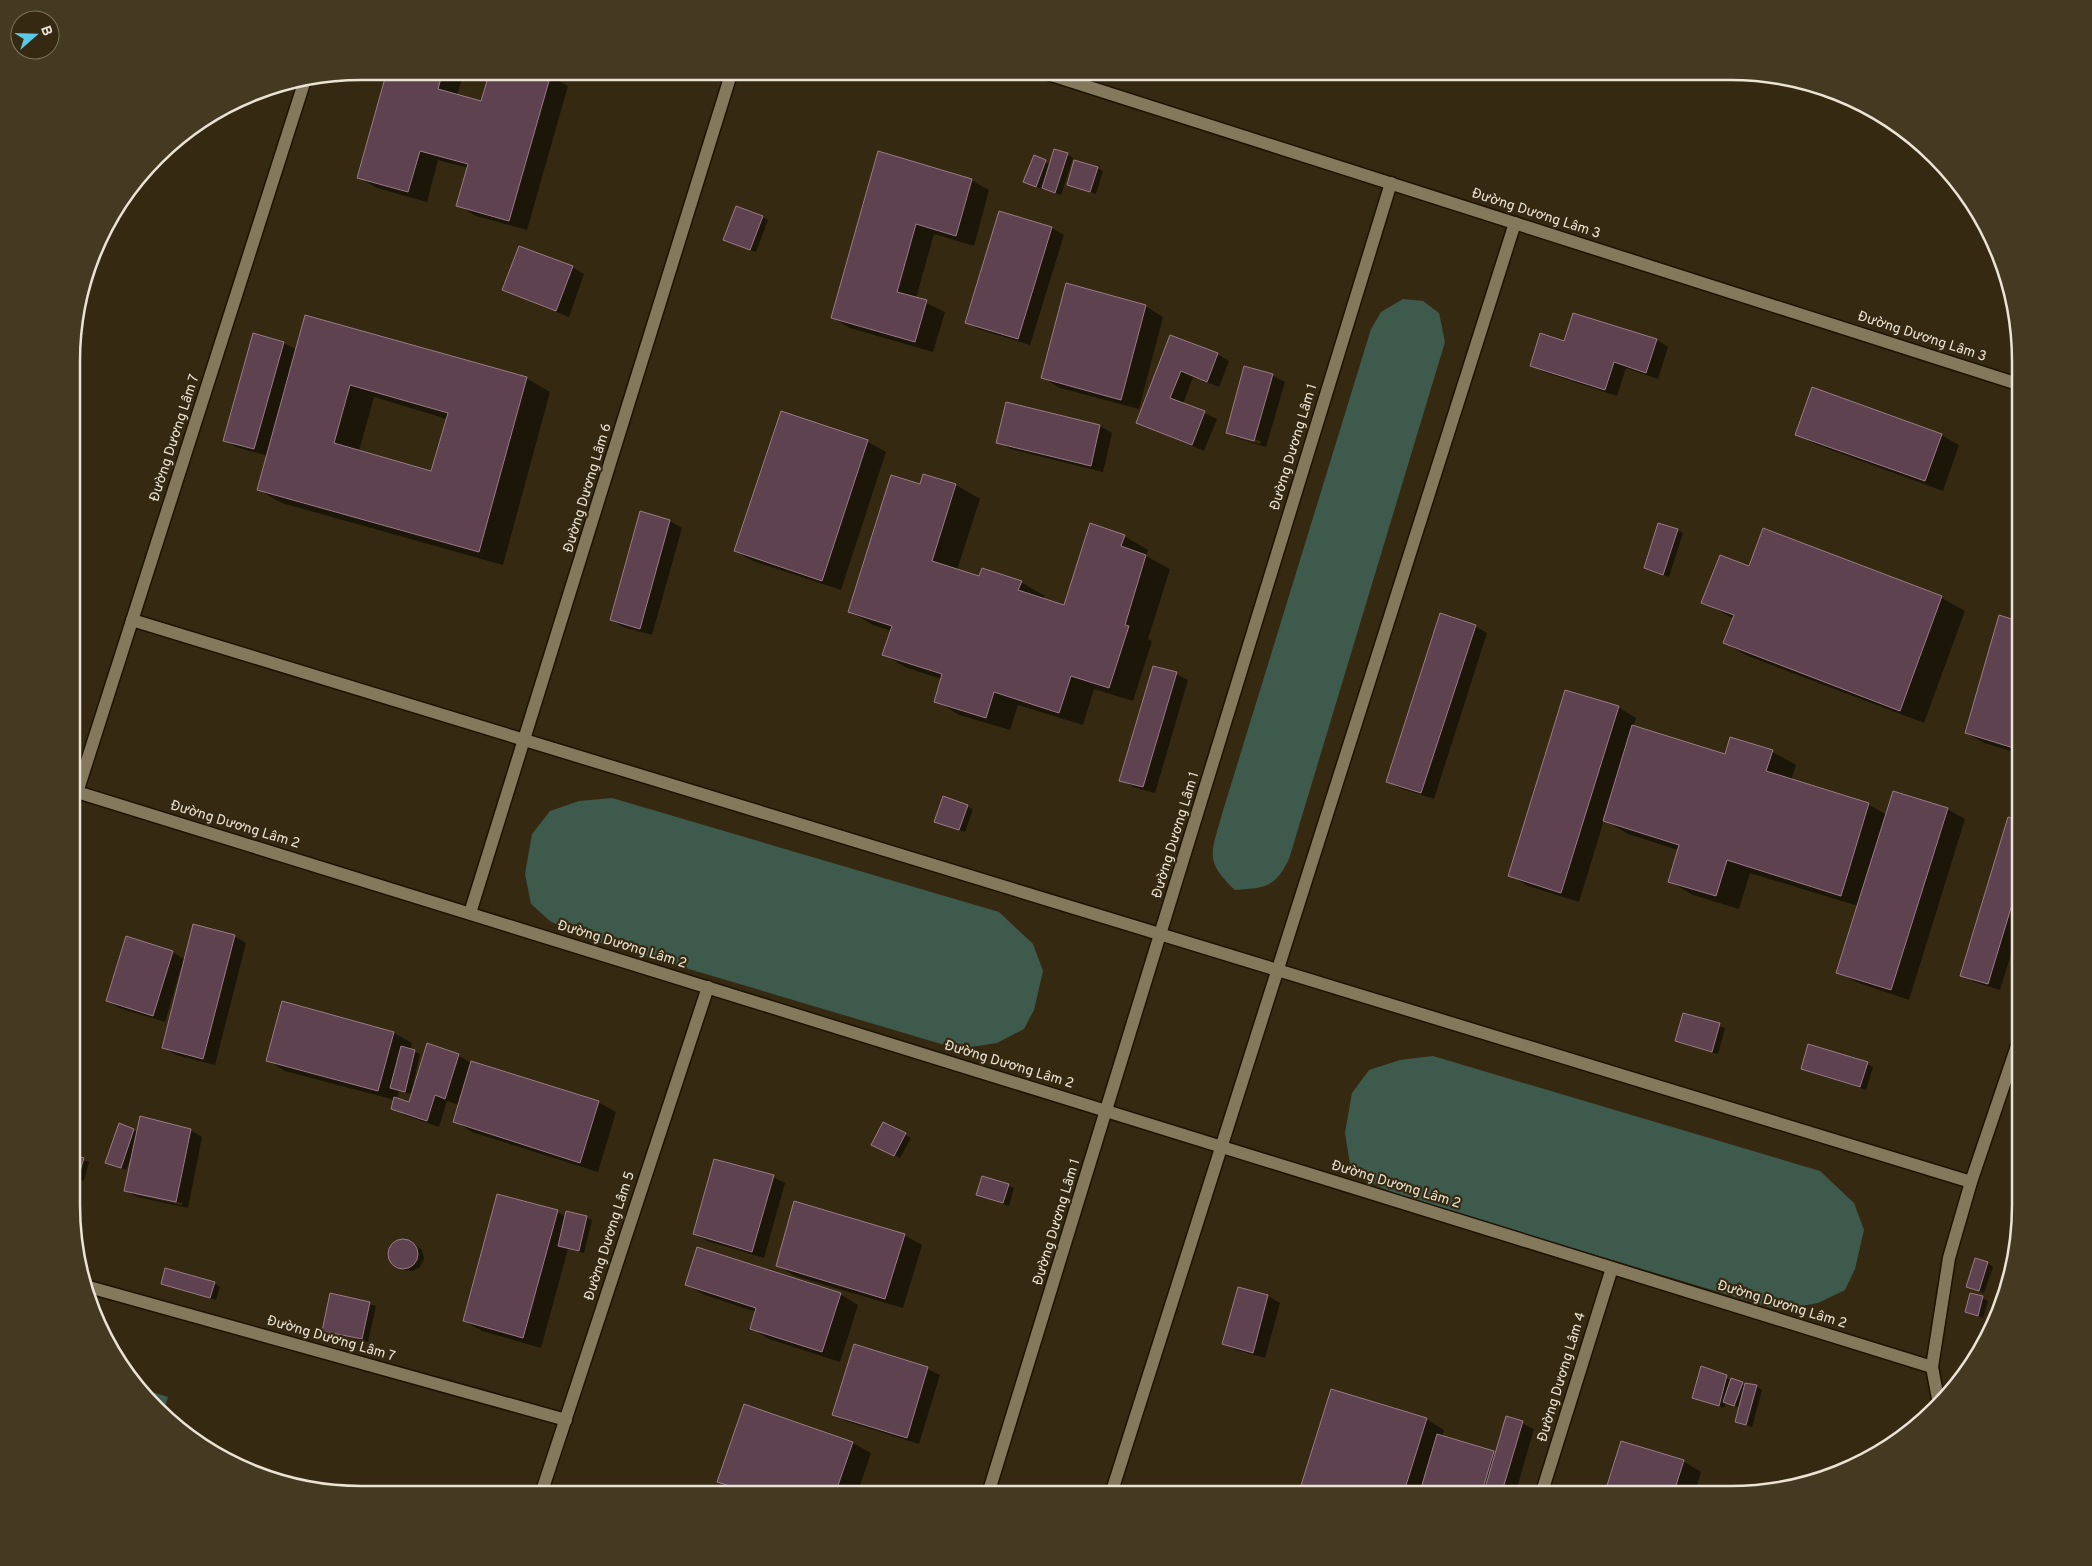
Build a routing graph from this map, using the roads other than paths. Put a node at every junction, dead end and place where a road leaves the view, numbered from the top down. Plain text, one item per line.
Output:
1 (729, 80) edge
2 (1067, 80) edge
3 (304, 85) edge
4 (1391, 183) junction
5 (1515, 223) junction
6 (2012, 382) edge
7 (132, 620) junction
8 (525, 740) junction
9 (80, 783) edge
10 (80, 793) edge
11 (470, 913) junction
12 (1161, 934) junction
13 (1278, 970) junction
14 (708, 987) junction
15 (2012, 1061) edge
16 (1108, 1111) junction
17 (1221, 1147) junction
18 (1971, 1182) junction
19 (1612, 1268) junction
20 (93, 1288) edge
21 (1932, 1366) junction
22 (1937, 1395) edge
23 (566, 1420) junction
24 (544, 1486) edge
25 (991, 1486) edge
26 (1114, 1486) edge
27 (1544, 1486) edge

1 - 8 street, Đường Dương Lâm 6
2 - 4 street, Đường Dương Lâm 3
3 - 7 street, Đường Dương Lâm 7
4 - 5 street, Đường Dương Lâm 3
4 - 12 street, Đường Dương Lâm 1
5 - 6 street, Đường Dương Lâm 3
5 - 13 street
7 - 8 street
7 - 9 street, Đường Dương Lâm 7
8 - 11 street, Đường Dương Lâm 6
8 - 12 street
10 - 11 street, Đường Dương Lâm 2
11 - 14 street, Đường Dương Lâm 2
12 - 13 street
12 - 16 street, Đường Dương Lâm 1
13 - 17 street
13 - 18 street
14 - 16 street, Đường Dương Lâm 2
14 - 23 street, Đường Dương Lâm 5
15 - 18 street
16 - 17 street, Đường Dương Lâm 2
16 - 25 street, Đường Dương Lâm 1
17 - 19 street, Đường Dương Lâm 2
17 - 26 street
18 - 21 street
19 - 21 street, Đường Dương Lâm 2
19 - 27 street, Đường Dương Lâm 4
20 - 23 street, Đường Dương Lâm 7
21 - 22 street
23 - 24 street, Đường Dương Lâm 5

